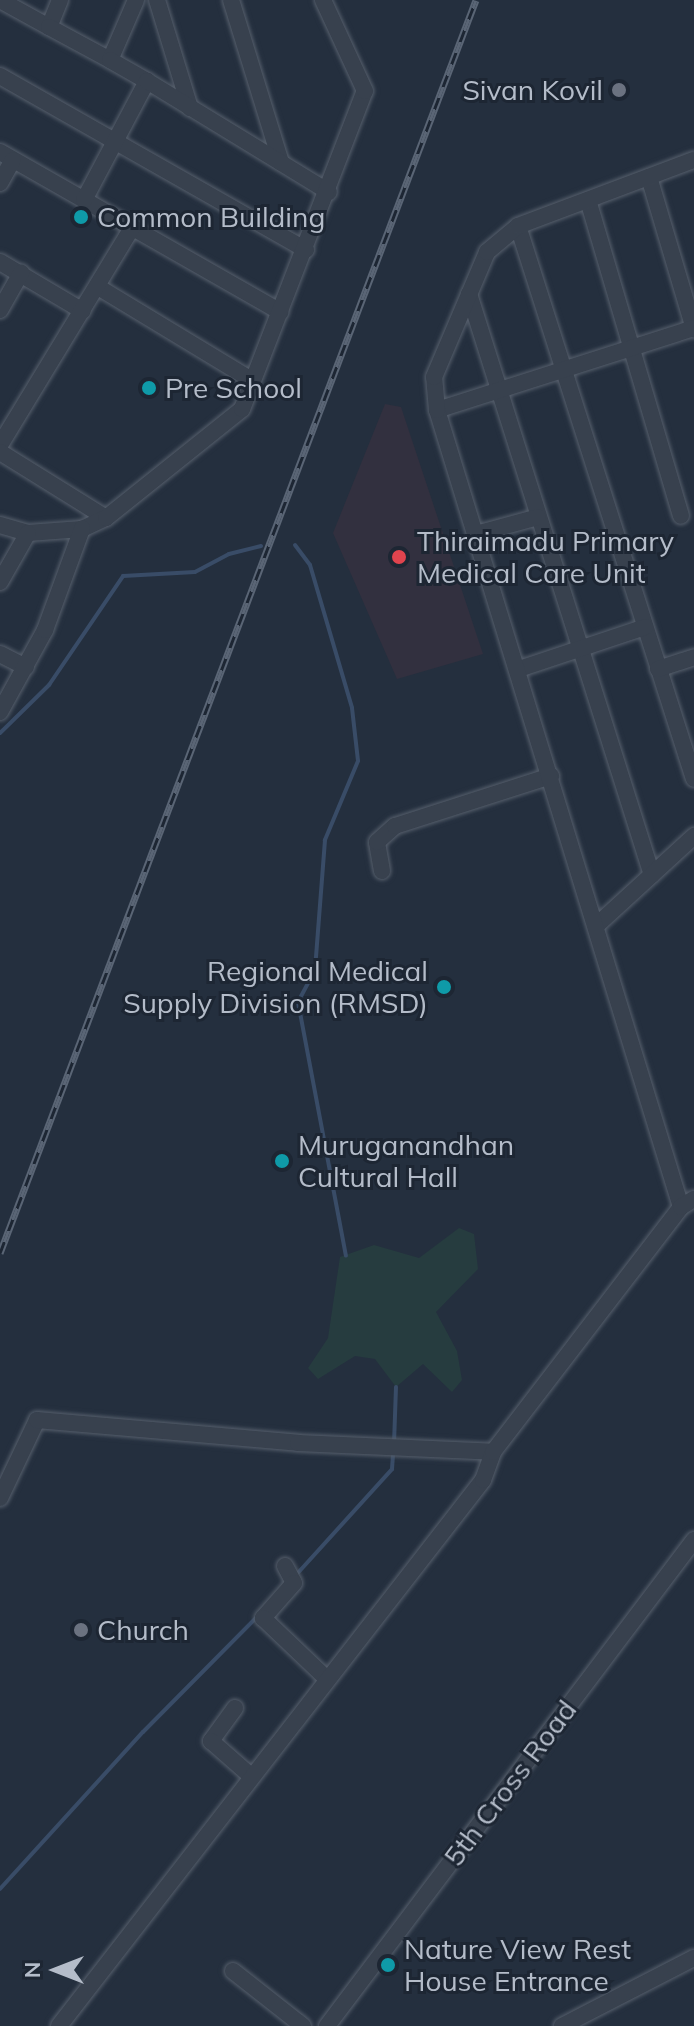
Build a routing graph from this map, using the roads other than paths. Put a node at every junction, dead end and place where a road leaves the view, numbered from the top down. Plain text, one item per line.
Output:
1 (0, 0) edge
2 (60, 0) edge
3 (136, 0) edge
4 (157, 0) edge
5 (231, 0) edge
6 (323, 0) edge
7 (49, 27) junction
8 (110, 60) junction
9 (0, 76) edge
10 (147, 81) junction
11 (190, 108) junction
12 (115, 144) junction
13 (7, 156) edge
14 (694, 160) edge
15 (281, 163) junction
16 (649, 177) junction
17 (0, 183) edge
18 (329, 192) junction
19 (84, 200) junction
20 (588, 200) junction
21 (518, 226) junction
22 (132, 228) junction
23 (306, 250) junction
24 (0, 262) edge
25 (21, 273) junction
26 (98, 287) junction
27 (469, 294) junction
28 (0, 310) edge
29 (83, 311) junction
30 (281, 312) junction
31 (694, 328) edge
32 (629, 348) junction
33 (566, 369) junction
34 (253, 381) junction
35 (501, 388) junction
36 (437, 410) junction
37 (0, 445) edge
38 (0, 452) edge
39 (681, 516) dead end
40 (538, 517) junction
41 (106, 518) junction
42 (0, 525) edge
43 (82, 529) junction
44 (28, 533) junction
45 (476, 534) junction
46 (0, 582) edge
47 (645, 627) junction
48 (580, 648) junction
49 (0, 654) edge
50 (694, 657) edge
51 (26, 667) junction
52 (519, 669) junction
53 (658, 669) junction
54 (0, 712) edge
55 (551, 776) junction
56 (694, 779) edge
57 (694, 836) edge
58 (382, 871) dead end
59 (652, 875) junction
60 (597, 925) junction
61 (688, 1203) edge
62 (493, 1452) junction
63 (0, 1498) edge
64 (694, 1540) edge
65 (285, 1566) dead end
66 (327, 1679) junction
67 (235, 1708) dead end
68 (251, 1776) junction
69 (694, 1958) edge
70 (233, 1971) dead end
71 (59, 2026) edge
72 (303, 2026) edge
73 (327, 2026) edge
74 (562, 2026) edge

1 - 7 street
2 - 7 street
3 - 8 street
4 - 11 street
5 - 15 street
6 - 18 street
7 - 8 street
8 - 10 street
9 - 12 street
10 - 11 street
10 - 12 street
11 - 15 street
12 - 19 street
12 - 23 street
13 - 17 street
13 - 19 street
14 - 16 street
15 - 18 street
16 - 20 street
16 - 31 street
18 - 23 street
19 - 22 street
20 - 21 street
20 - 32 street
21 - 27 street
21 - 33 street
22 - 26 street
22 - 30 street
23 - 30 street
24 - 25 street
25 - 28 street
25 - 29 street
26 - 29 street
26 - 34 street
27 - 35 street
27 - 36 street
29 - 37 street
30 - 34 street
31 - 32 street
32 - 33 street
32 - 39 street
33 - 35 street
33 - 47 street
34 - 41 street
35 - 36 street
35 - 40 street
36 - 45 street
38 - 41 street
40 - 45 street
40 - 48 street
41 - 43 street
42 - 44 street
43 - 44 street
43 - 51 street
44 - 46 street
45 - 52 street
47 - 48 street
47 - 53 street
48 - 52 street
48 - 59 street
49 - 51 street
50 - 53 street
51 - 54 street
52 - 55 street
53 - 56 street
55 - 58 street
55 - 60 street
57 - 59 street
59 - 60 street
60 - 61 street
61 - 62 street
62 - 63 street
62 - 66 street
64 - 73 street, 5th Cross Road
65 - 66 street
66 - 68 street
67 - 68 street
68 - 71 street
69 - 74 street
70 - 72 street

